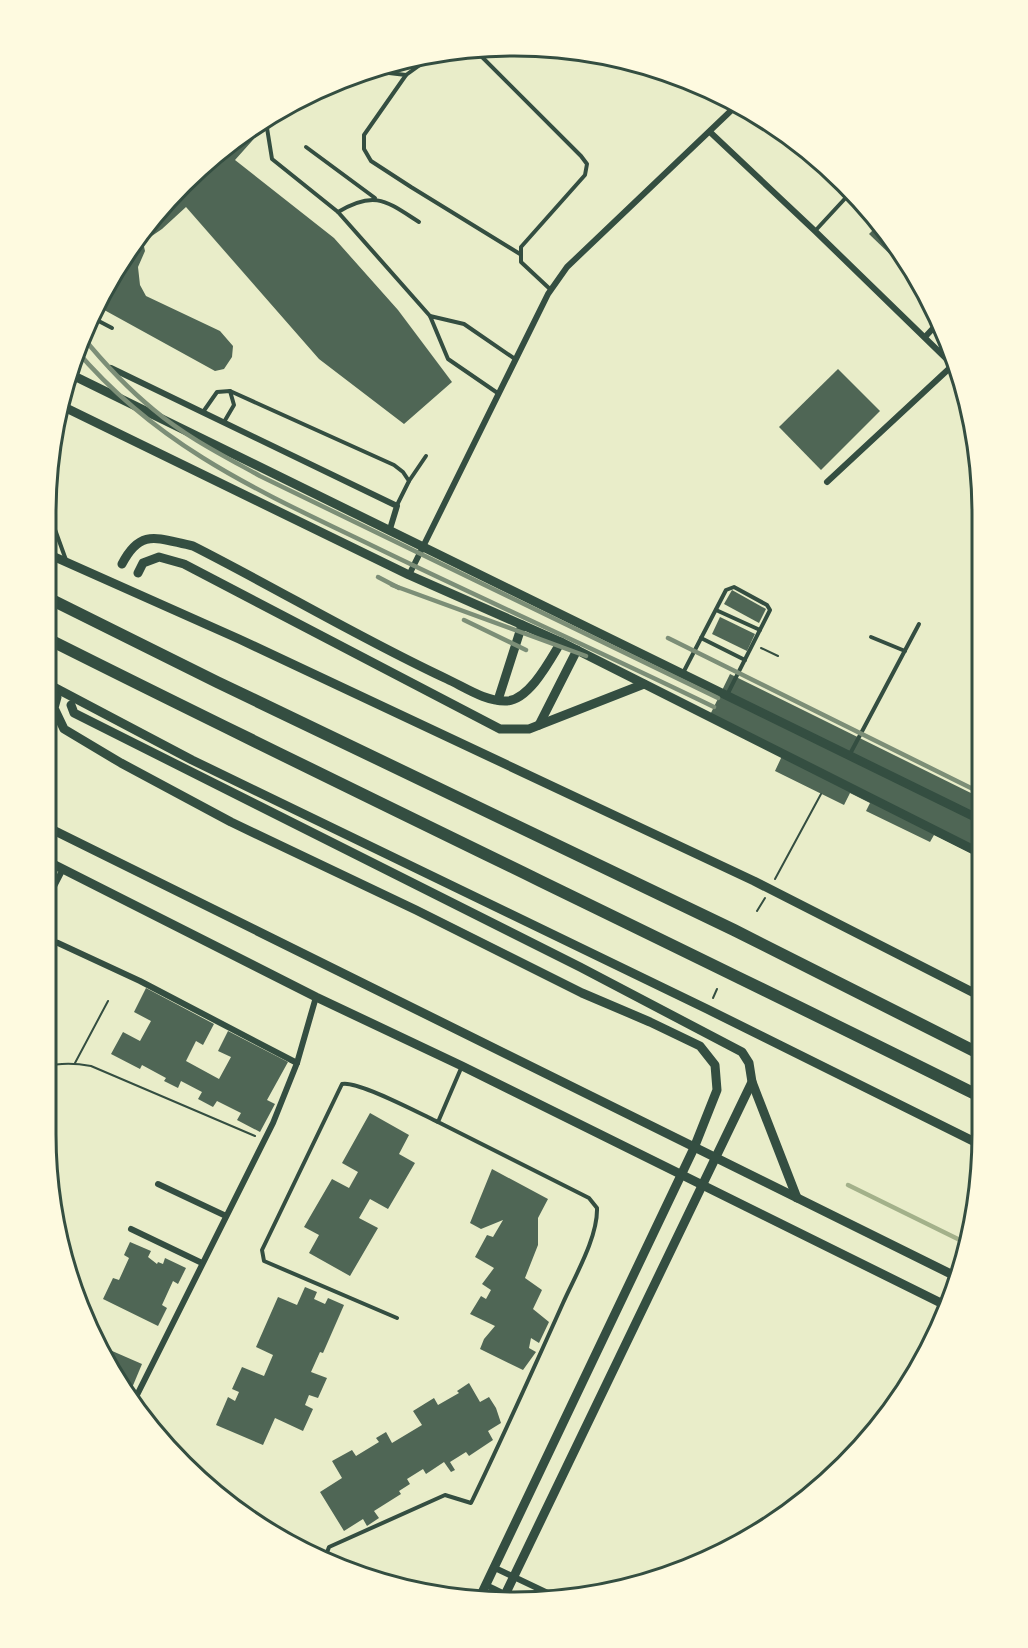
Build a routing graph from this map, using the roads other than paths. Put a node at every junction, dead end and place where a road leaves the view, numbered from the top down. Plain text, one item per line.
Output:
1 (481, 56) edge
2 (420, 65) edge
3 (389, 73) edge
4 (406, 75) junction
5 (731, 111) edge
6 (267, 128) edge
7 (710, 132) junction
8 (306, 147) dead end
9 (846, 198) edge
10 (376, 199) junction
11 (338, 212) junction
12 (419, 222) dead end
13 (815, 231) junction
14 (520, 254) junction
15 (551, 290) junction
16 (430, 316) junction
17 (98, 321) edge
18 (112, 328) dead end
19 (933, 328) edge
20 (925, 337) junction
21 (944, 356) edge
22 (516, 360) junction
23 (111, 368) dead end
24 (949, 369) edge
25 (77, 377) edge
26 (230, 391) junction
27 (499, 394) junction
28 (68, 409) edge
29 (203, 412) junction
30 (224, 423) junction
31 (426, 456) dead end
32 (410, 482) junction
33 (827, 482) dead end
34 (397, 506) junction
35 (390, 529) junction
36 (56, 532) edge
37 (424, 546) junction
38 (56, 557) edge
39 (67, 562) junction
40 (122, 564) dead end
41 (138, 573) dead end
42 (409, 575) junction
43 (56, 602) edge
44 (716, 610) junction
45 (919, 624) dead end
46 (522, 625) junction
47 (760, 630) junction
48 (871, 637) dead end
49 (701, 638) junction
50 (561, 642) junction
51 (56, 643) edge
52 (577, 650) junction
53 (905, 651) junction
54 (745, 660) junction
55 (682, 674) junction
56 (644, 684) junction
57 (56, 688) edge
58 (727, 696) junction
59 (57, 697) dead end
60 (498, 700) junction
61 (56, 701) edge
62 (70, 705) dead end
63 (56, 712) edge
64 (539, 725) junction
65 (849, 755) junction
66 (972, 816) edge
67 (56, 831) edge
68 (972, 850) edge
69 (56, 866) edge
70 (63, 869) junction
71 (56, 883) edge
72 (56, 942) edge
73 (972, 992) edge
74 (316, 996) junction
75 (972, 1050) edge
76 (297, 1062) junction
77 (462, 1066) junction
78 (752, 1082) junction
79 (972, 1092) edge
80 (438, 1122) junction
81 (972, 1141) edge
82 (694, 1148) junction
83 (715, 1158) junction
84 (681, 1175) junction
85 (158, 1184) dead end
86 (701, 1185) junction
87 (797, 1198) junction
88 (226, 1216) junction
89 (131, 1229) dead end
90 (202, 1263) junction
91 (951, 1273) edge
92 (940, 1304) edge
93 (397, 1318) dead end
94 (138, 1395) edge
95 (327, 1552) edge
96 (495, 1568) junction
97 (513, 1577) junction
98 (486, 1585) junction
99 (483, 1592) edge
100 (496, 1592) edge
101 (506, 1592) edge
102 (545, 1592) edge

1 - 14 lane
2 - 4 lane
3 - 4 lane
4 - 14 lane
5 - 7 street
6 - 11 lane
7 - 13 street
7 - 15 street
8 - 10 lane
9 - 13 lane
10 - 11 lane
10 - 12 lane
11 - 16 lane
13 - 20 street
14 - 15 lane
15 - 22 street
16 - 22 lane
16 - 27 lane
17 - 18 lane
19 - 20 street
20 - 21 street
22 - 27 street
23 - 29 street
24 - 33 street
25 - 35 street
26 - 29 lane
26 - 30 lane
26 - 32 lane
27 - 37 street
28 - 42 street
29 - 30 street
30 - 34 street
31 - 32 lane
32 - 34 lane
34 - 35 street
35 - 37 street
36 - 39 lane
37 - 42 street
37 - 55 street
38 - 39 street
39 - 73 street
40 - 60 street
41 - 64 street
42 - 46 street
43 - 75 highway
44 - 47 lane
44 - 47 lane
44 - 49 lane
45 - 53 lane
46 - 50 street
46 - 60 street
47 - 54 lane
48 - 53 lane
49 - 54 lane
49 - 55 lane
50 - 52 street
50 - 60 street
51 - 79 highway
52 - 56 street
52 - 64 street
53 - 65 lane
54 - 58 lane
55 - 58 street
56 - 64 street
56 - 68 street
57 - 81 street
58 - 65 street
59 - 61 street
62 - 78 street
63 - 82 street
65 - 66 street
67 - 82 street
69 - 70 street
70 - 71 street
70 - 74 street
72 - 76 street
74 - 76 street
74 - 77 street
76 - 88 street
77 - 80 lane
77 - 84 street
78 - 83 street
78 - 87 street
80 - 93 lane
80 - 95 lane
82 - 83 street
82 - 84 street
83 - 86 street
83 - 87 street
84 - 86 street
84 - 96 street
85 - 88 street
86 - 92 street
86 - 97 street
87 - 91 street
88 - 90 street
89 - 90 street
90 - 94 street
96 - 97 street
96 - 98 street
97 - 101 street
97 - 102 street
98 - 99 street
98 - 100 street

